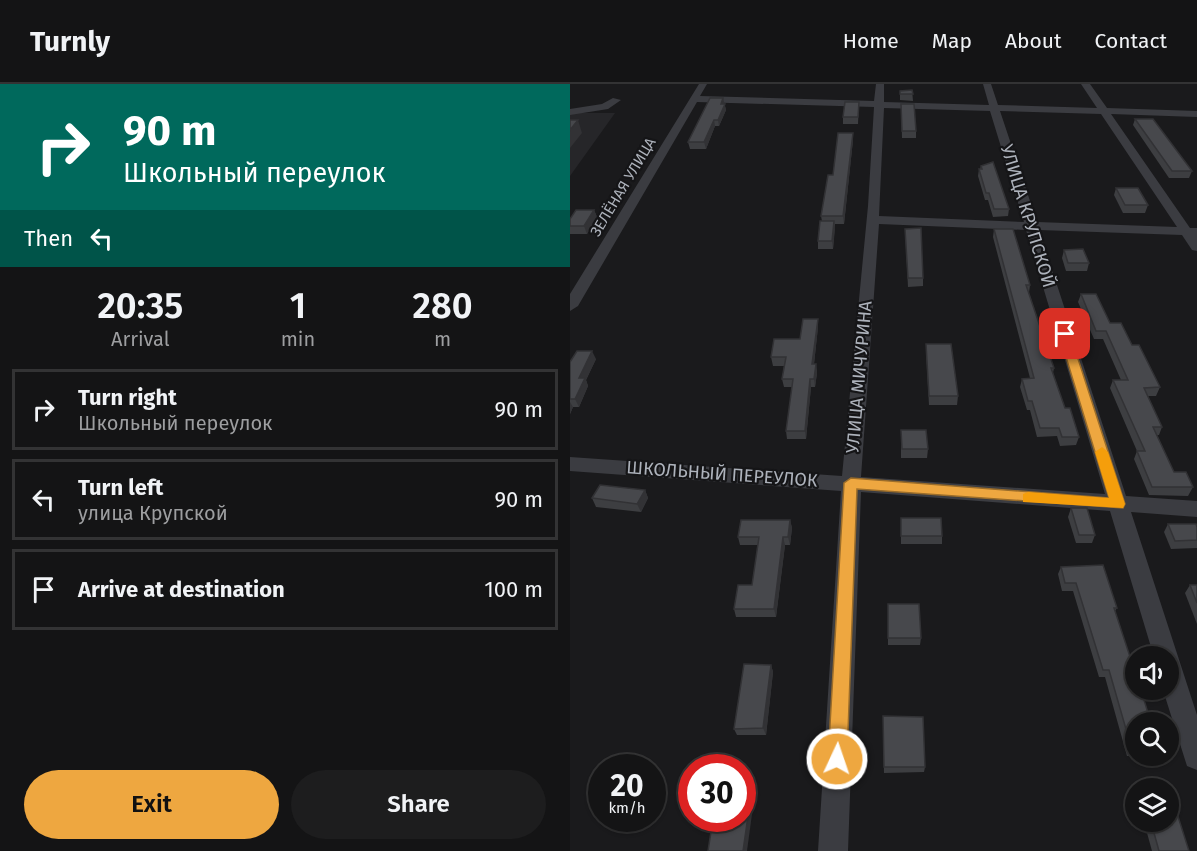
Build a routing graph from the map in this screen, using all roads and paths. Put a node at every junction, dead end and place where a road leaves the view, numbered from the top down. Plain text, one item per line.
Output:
1 (704, 84) edge
2 (880, 84) edge
3 (987, 84) edge
4 (1085, 84) edge
5 (695, 99) junction
6 (616, 100) dead end
7 (879, 105) junction
8 (996, 110) junction
9 (570, 112) edge
10 (1105, 112) junction
11 (1197, 114) edge
12 (872, 220) junction
13 (1031, 227) junction
14 (1192, 231) edge
15 (1197, 247) edge
16 (570, 306) edge
17 (570, 464) edge
18 (851, 483) junction
19 (1118, 504) junction
20 (1197, 509) edge
21 (1163, 646) edge
22 (1179, 700) edge
23 (1197, 756) edge
24 (833, 851) edge

1 - 5 street, ЗЕЛЁНАЯ УЛИЦА
2 - 7 street, УЛИЦА МИЧУРИНА
3 - 8 street, УЛИЦА КРУПСКОЙ
4 - 10 street
5 - 7 street
5 - 16 street, ЗЕЛЁНАЯ УЛИЦА
6 - 9 street
7 - 8 street
7 - 12 street, УЛИЦА МИЧУРИНА
8 - 10 street
8 - 13 street, УЛИЦА КРУПСКОЙ
10 - 11 street
10 - 14 street
12 - 13 street
12 - 18 street, УЛИЦА МИЧУРИНА
13 - 14 street
13 - 19 street, УЛИЦА КРУПСКОЙ
14 - 15 street
17 - 18 street, ШКОЛЬНЫЙ ПЕРЕУЛОК
18 - 19 street, ШКОЛЬНЫЙ ПЕРЕУЛОК
18 - 24 street, УЛИЦА МИЧУРИНА
19 - 20 street, ШКОЛЬНЫЙ ПЕРЕУЛОК
19 - 21 street, УЛИЦА КРУПСКОЙ
22 - 23 street

